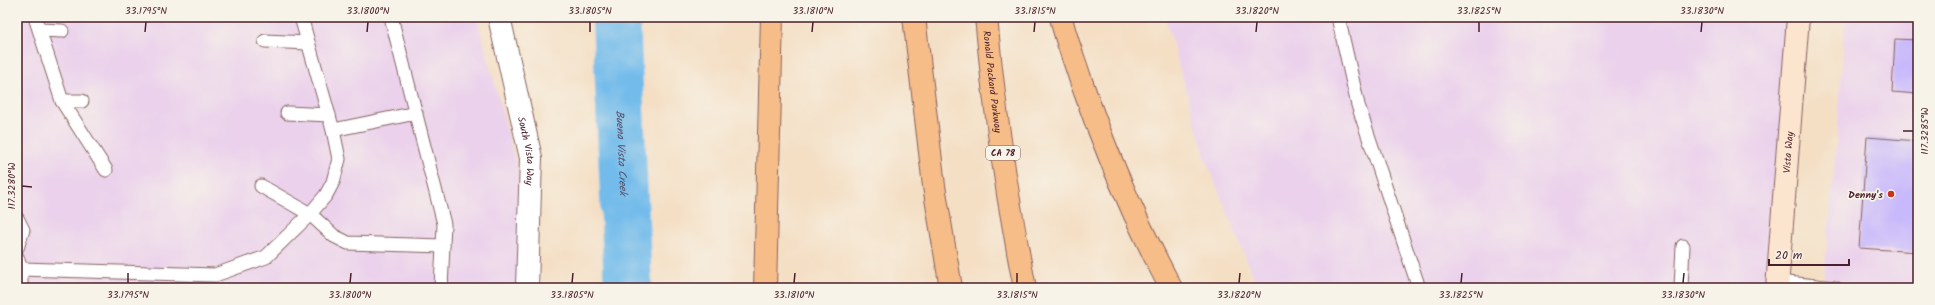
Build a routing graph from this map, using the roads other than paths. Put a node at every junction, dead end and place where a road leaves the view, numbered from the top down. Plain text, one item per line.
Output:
1 (35, 17) edge
2 (301, 17) edge
3 (391, 17) edge
4 (500, 17) edge
5 (772, 17) edge
6 (914, 17) edge
7 (986, 17) edge
8 (1061, 17) edge
9 (1338, 17) edge
10 (1798, 17) edge
11 (40, 30) junction
12 (62, 31) dead end
13 (266, 41) dead end
14 (308, 43) junction
15 (62, 101) junction
16 (82, 101) dead end
17 (287, 113) dead end
18 (416, 113) junction
19 (329, 115) junction
20 (333, 130) junction
21 (106, 170) dead end
22 (261, 186) dead end
23 (310, 214) junction
24 (17, 218) edge
25 (443, 246) junction
26 (1683, 246) dead end
27 (17, 248) edge
28 (19, 263) edge
29 (1777, 285) edge
30 (21, 288) edge
31 (441, 288) edge
32 (527, 288) edge
33 (765, 288) edge
34 (951, 288) edge
35 (1025, 288) edge
36 (1171, 288) edge
37 (1419, 288) edge
38 (1681, 288) edge
39 (1835, 288) edge

1 - 11 lane
2 - 14 lane
3 - 18 lane
4 - 32 street, South Vista Way
5 - 33 highway
6 - 34 highway
7 - 35 highway, Ronald Packard Parkway / CA 78
8 - 36 highway
9 - 37 lane
10 - 29 main road, Vista Way
11 - 12 lane
11 - 15 lane
13 - 14 lane
14 - 19 lane
15 - 16 lane
15 - 21 lane
17 - 19 lane
18 - 20 lane
18 - 25 lane
19 - 20 lane
20 - 23 lane
22 - 23 lane
23 - 25 lane
23 - 28 lane
24 - 27 lane
25 - 31 lane
26 - 38 lane
28 - 30 lane
29 - 39 lane

